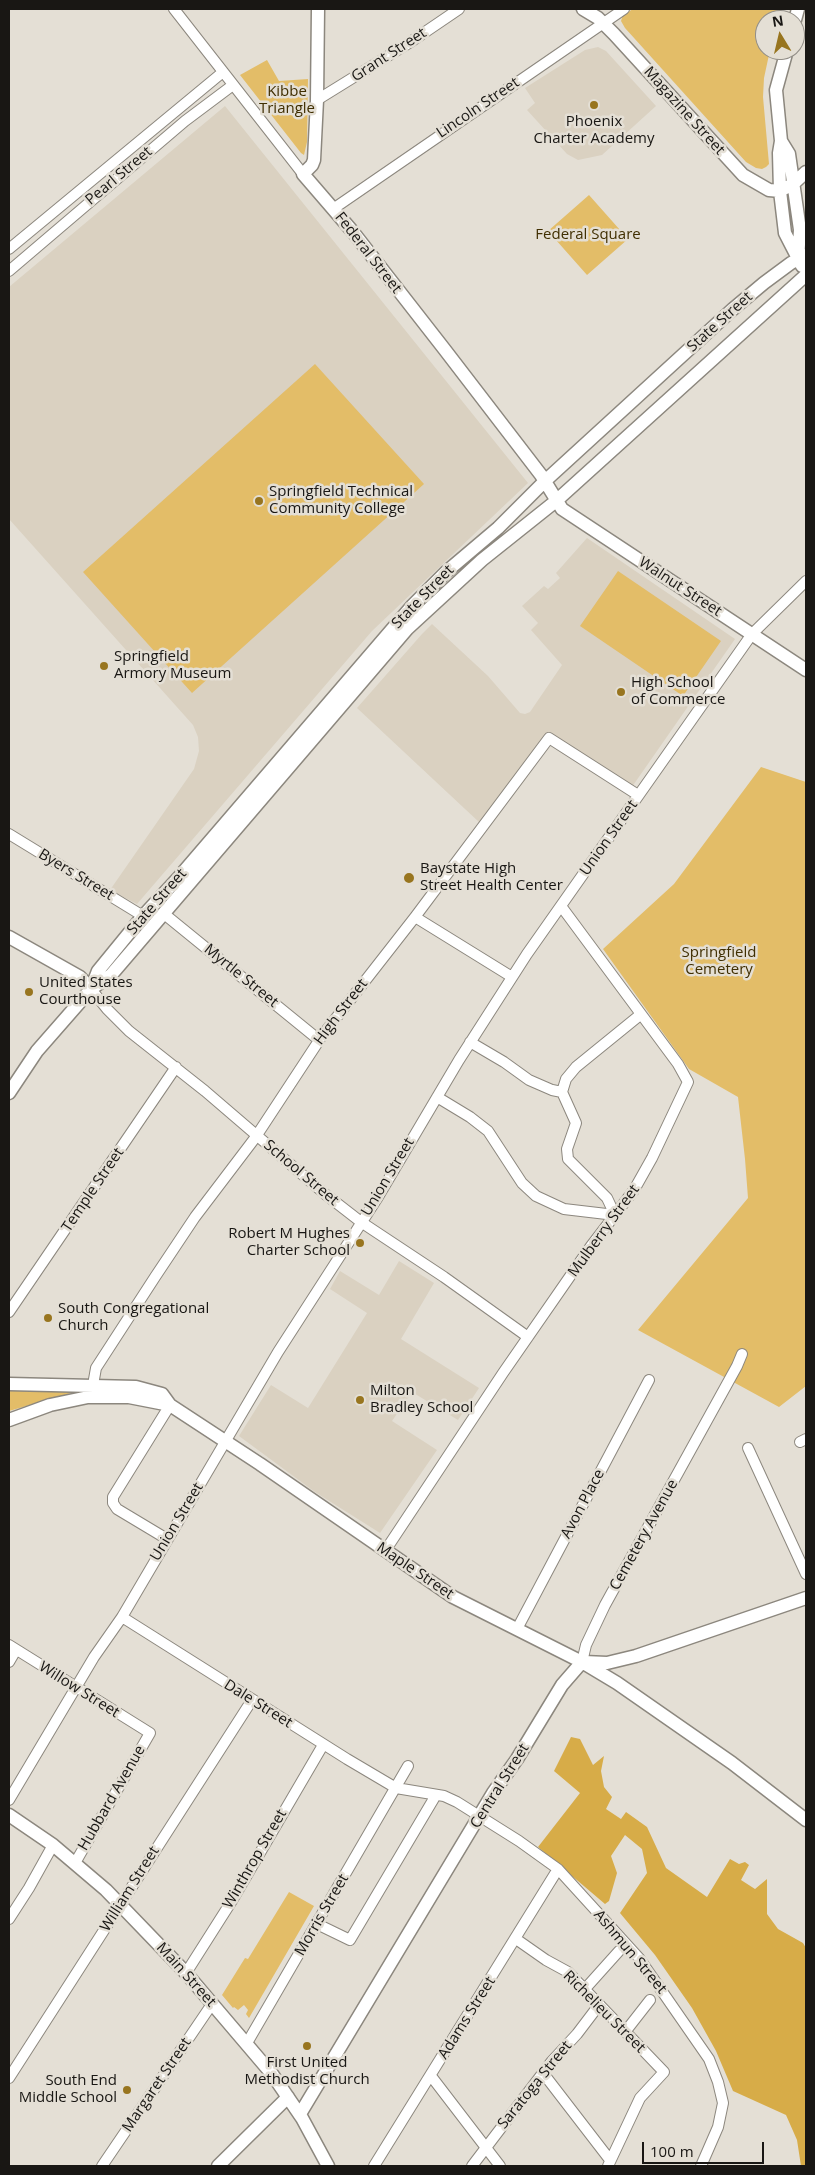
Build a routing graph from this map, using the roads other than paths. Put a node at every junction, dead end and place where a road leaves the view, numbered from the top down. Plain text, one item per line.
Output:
1 (174, 9) edge
2 (318, 9) edge
3 (459, 9) edge
4 (583, 9) edge
5 (624, 9) edge
6 (604, 24) junction
7 (784, 60) edge
8 (223, 72) junction
9 (233, 85) junction
10 (317, 100) junction
11 (781, 142) junction
12 (806, 172) edge
13 (303, 174) junction
14 (793, 184) junction
15 (780, 191) junction
16 (333, 209) junction
17 (9, 249) edge
18 (802, 257) edge
19 (9, 271) edge
20 (806, 275) edge
21 (662, 376) junction
22 (676, 391) junction
23 (545, 481) junction
24 (556, 501) junction
25 (446, 572) junction
26 (806, 581) edge
27 (456, 584) junction
28 (752, 634) junction
29 (806, 670) edge
30 (638, 795) junction
31 (9, 834) edge
32 (561, 906) junction
33 (163, 913) junction
34 (143, 916) junction
35 (416, 917) junction
36 (9, 937) edge
37 (512, 977) junction
38 (91, 988) junction
39 (640, 1015) junction
40 (319, 1040) junction
41 (470, 1042) junction
42 (176, 1067) junction
43 (562, 1092) junction
44 (9, 1093) edge
45 (437, 1097) junction
46 (257, 1135) junction
47 (615, 1215) junction
48 (361, 1222) junction
49 (9, 1312) edge
50 (528, 1337) junction
51 (742, 1354) dead end
52 (649, 1380) dead end
53 (9, 1384) edge
54 (93, 1385) junction
55 (170, 1406) junction
56 (9, 1420) edge
57 (226, 1442) junction
58 (748, 1448) dead end
59 (167, 1539) junction
60 (385, 1552) junction
61 (806, 1574) edge
62 (806, 1598) edge
63 (122, 1616) junction
64 (517, 1629) junction
65 (12, 1647) edge
66 (9, 1662) edge
67 (582, 1662) junction
68 (76, 1688) junction
69 (252, 1700) junction
70 (150, 1733) joint
71 (322, 1745) junction
72 (408, 1766) dead end
73 (396, 1788) junction
74 (436, 1795) junction
75 (9, 1800) edge
76 (9, 1815) edge
77 (480, 1816) junction
78 (806, 1820) edge
79 (52, 1846) junction
80 (75, 1863) junction
81 (558, 1869) junction
82 (120, 1903) junction
83 (9, 1919) edge
84 (317, 1924) junction
85 (516, 1939) junction
86 (619, 1952) dead end
87 (186, 1973) junction
88 (584, 1990) junction
89 (650, 2000) dead end
90 (212, 2004) junction
91 (599, 2005) junction
92 (625, 2032) junction
93 (247, 2043) junction
94 (543, 2073) junction
95 (431, 2076) junction
96 (9, 2078) edge
97 (288, 2097) junction
98 (300, 2114) junction
99 (486, 2148) junction
100 (609, 2163) edge
101 (102, 2166) edge
102 (218, 2166) edge
103 (328, 2166) edge
104 (374, 2166) edge
105 (472, 2166) edge
106 (500, 2166) edge
107 (701, 2166) edge

1 - 8 street, Federal Street
2 - 10 main road
3 - 10 street, Grant Street
4 - 6 main road, Magazine Street
5 - 6 street, Lincoln Street
6 - 15 main road, Magazine Street
6 - 16 street, Lincoln Street
7 - 11 main road
8 - 9 street, Federal Street
8 - 17 street, Pearl Street
9 - 13 street, Federal Street
9 - 19 street, Pearl Street
10 - 13 main road
11 - 14 main road
11 - 15 main road
12 - 14 main road
13 - 16 main road, Federal Street
14 - 15 main road
14 - 18 main road
15 - 18 main road
16 - 23 main road, Federal Street
18 - 20 main road
18 - 21 main road, State Street
20 - 22 main road, State Street
21 - 22 main road
21 - 23 main road, State Street
22 - 24 main road, State Street
23 - 24 main road, Federal Street
23 - 25 main road, State Street
24 - 27 main road, State Street
24 - 28 main road, Walnut Street
25 - 27 main road
25 - 34 main road, State Street
26 - 28 street, Union Street
27 - 33 main road, State Street
28 - 29 main road, Walnut Street
28 - 30 street, Union Street
30 - 32 street, Union Street
30 - 35 street, High Street
31 - 34 street, Byers Street
32 - 37 street, Union Street
32 - 39 street, Mulberry Street
33 - 38 main road, State Street
33 - 40 street, Myrtle Street
34 - 38 main road, State Street
35 - 37 street
35 - 40 street, High Street
36 - 38 main road
37 - 41 street, Union Street
38 - 42 street, School Street
38 - 44 main road, State Street
39 - 43 street
39 - 47 street, Mulberry Street
40 - 46 street, High Street
41 - 43 street
41 - 45 street, Union Street
42 - 46 street, School Street
42 - 49 street, Temple Street
43 - 47 street
45 - 47 street
45 - 48 street, Union Street
46 - 48 street, School Street
46 - 54 street, High Street
47 - 50 street, Mulberry Street
48 - 50 street, School Street
48 - 57 street, Union Street
50 - 60 street, Mulberry Street
51 - 67 street, Cemetery Avenue
52 - 64 street, Avon Place
53 - 54 main road, Maple Street
54 - 55 main road, Maple Street
55 - 56 main road
55 - 57 main road, Maple Street
55 - 59 street
57 - 59 street, Union Street
57 - 60 main road, Maple Street
58 - 61 street
59 - 63 street, Union Street
60 - 64 main road, Maple Street
62 - 67 main road
63 - 68 street, Union Street
63 - 69 street, Dale Street
64 - 67 main road, Maple Street
65 - 66 street
65 - 68 street, Willow Street
67 - 77 main road, Central Street
67 - 78 main road, Maple Street
68 - 70 street, Willow Street
68 - 75 street, Union Street
69 - 71 street, Dale Street
69 - 82 street, William Street
70 - 80 street, Hubbard Avenue
71 - 73 street, Dale Street
71 - 87 street, Winthrop Street
72 - 73 street, Morris Street
73 - 74 street
73 - 84 street, Morris Street
74 - 77 street
74 - 84 street
76 - 79 main road, Main Street
77 - 81 street, Ashmun Street
77 - 98 main road, Central Street
79 - 80 main road, Main Street
79 - 83 street
80 - 82 main road, Main Street
81 - 85 street, Adams Street
81 - 107 street, Ashmun Street
82 - 87 main road, Main Street
82 - 96 street, William Street
84 - 93 street, Morris Street
85 - 88 street, Richelieu Street
85 - 95 street, Adams Street
86 - 88 street
87 - 90 main road, Main Street
88 - 91 street, Richelieu Street
89 - 92 street
90 - 93 main road, Main Street
90 - 101 street, Margaret Street
91 - 92 street, Richelieu Street
91 - 94 street, Saratoga Street
92 - 100 street, Richelieu Street
93 - 97 main road, Main Street
94 - 99 street, Saratoga Street
94 - 100 street
95 - 99 street
95 - 104 street, Adams Street
97 - 98 main road, Main Street
97 - 102 main road
98 - 103 main road, Main Street
99 - 105 street, Saratoga Street
99 - 106 street

